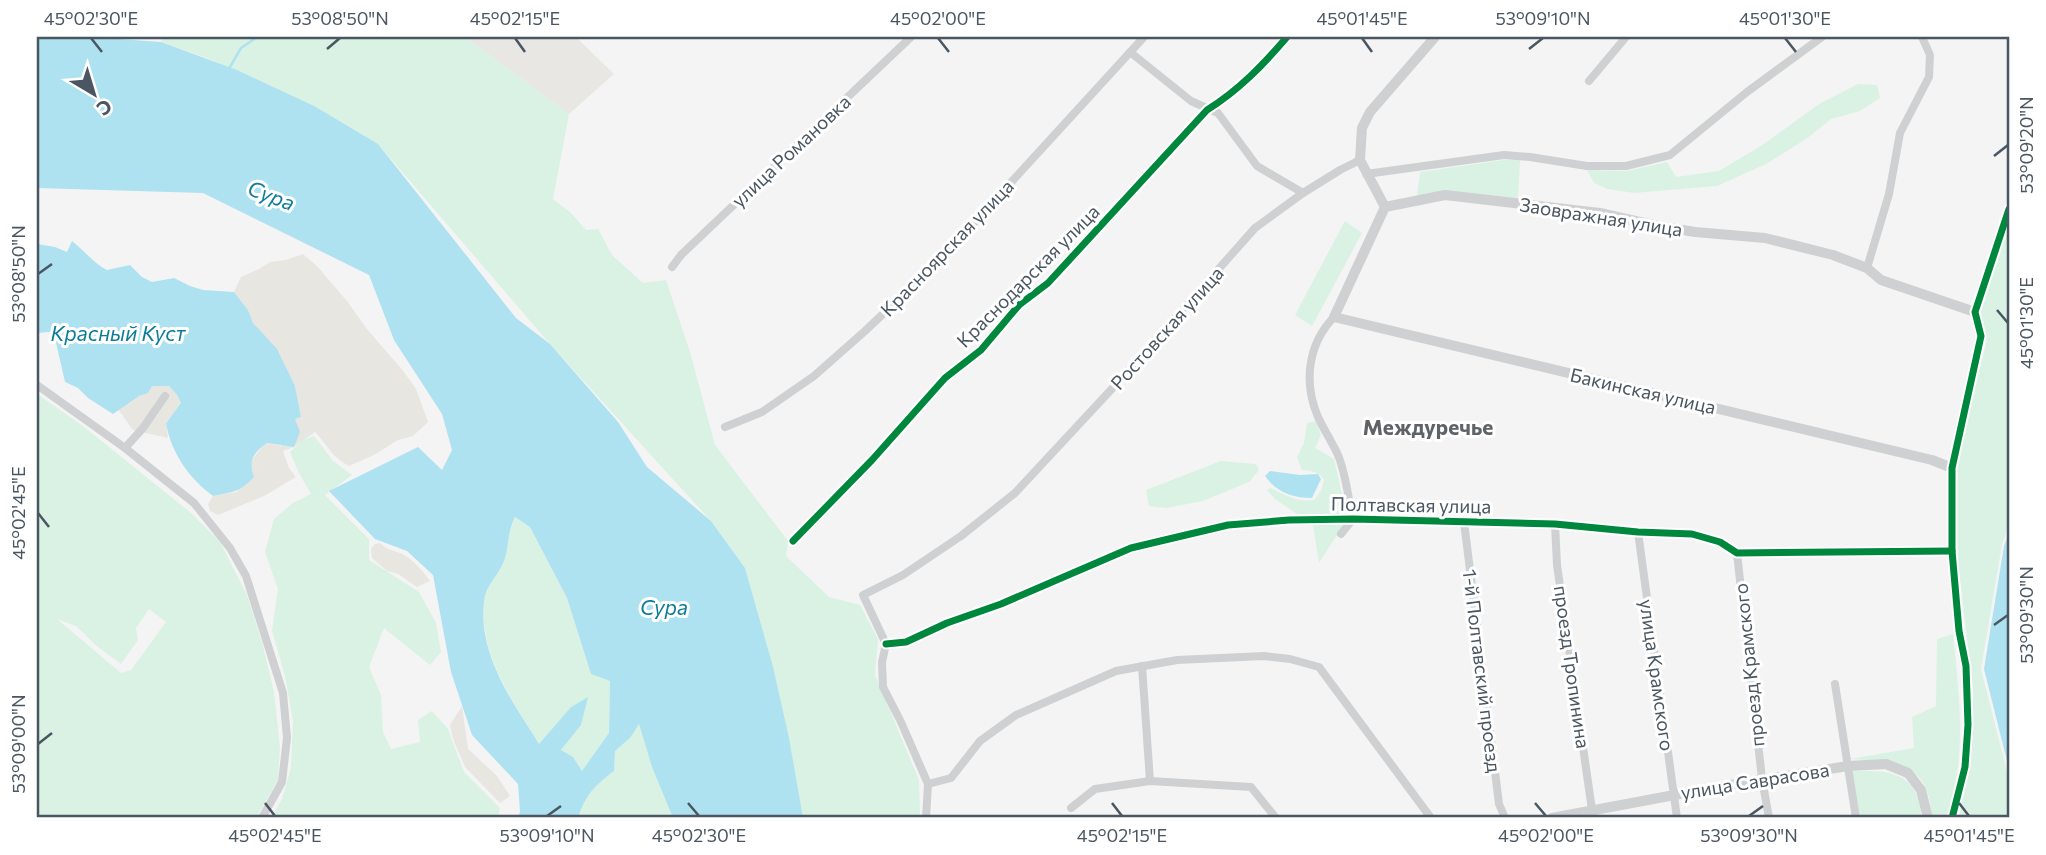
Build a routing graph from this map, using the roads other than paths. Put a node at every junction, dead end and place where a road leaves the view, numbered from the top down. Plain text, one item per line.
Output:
1 (911, 37) edge
2 (1144, 37) edge
3 (1287, 37) edge
4 (1435, 37) edge
5 (1626, 37) edge
6 (1822, 37) edge
7 (1922, 37) edge
8 (1130, 52) junction
9 (1589, 81) dead end
10 (1207, 110) junction
11 (1360, 160) junction
12 (1366, 174) junction
13 (1303, 193) junction
14 (1385, 207) junction
15 (2009, 209) edge
16 (673, 267) dead end
17 (1867, 268) junction
18 (1975, 312) junction
19 (1334, 317) junction
20 (37, 385) edge
21 (165, 396) dead end
22 (725, 427) dead end
23 (125, 448) junction
24 (1952, 468) junction
25 (1353, 519) junction
26 (1464, 522) junction
27 (1555, 524) junction
28 (1638, 532) junction
29 (1341, 534) dead end
30 (793, 541) dead end
31 (1952, 551) junction
32 (1737, 553) junction
33 (886, 644) junction
34 (1142, 666) junction
35 (1835, 684) dead end
36 (1847, 766) junction
37 (1762, 779) junction
38 (1150, 781) junction
39 (928, 784) junction
40 (1673, 794) junction
41 (1071, 808) dead end
42 (1592, 810) junction
43 (262, 818) edge
44 (926, 818) edge
45 (1276, 818) edge
46 (1431, 818) edge
47 (1505, 818) edge
48 (1552, 818) edge
49 (1677, 818) edge
50 (1769, 818) edge
51 (1856, 818) edge
52 (1928, 818) edge
53 (1951, 818) edge

1 - 16 street, улица Романовка
2 - 8 street, Красноярская улица
3 - 10 street, Краснодарская улица
4 - 11 street
5 - 9 street
6 - 12 street
7 - 17 street
8 - 10 street
8 - 22 street, Красноярская улица
10 - 13 street
10 - 30 street, Краснодарская улица
11 - 12 street
11 - 13 street, Ростовская улица
12 - 14 street
13 - 33 street, Ростовская улица
14 - 17 street, Заовражная улица
14 - 19 street
15 - 18 street
17 - 18 street, Заовражная улица
18 - 24 street
19 - 24 street, Бакинская улица
19 - 25 street, Полтавская улица
20 - 23 street
21 - 23 street
23 - 43 street
24 - 31 street
25 - 26 street, Полтавская улица
25 - 29 street
25 - 33 street, Полтавская улица
26 - 27 street, Полтавская улица
26 - 47 street, 1-й Полтавский проезд
27 - 28 street, Полтавская улица
27 - 42 street, проезд Тропинина
28 - 32 street, Полтавская улица
28 - 40 street, улица Крамского
31 - 32 street, Полтавская улица
31 - 53 street
32 - 37 street, проезд Крамского
33 - 39 street
34 - 38 street
34 - 39 street
34 - 46 street
35 - 36 street
36 - 37 street, улица Саврасова
36 - 51 street
36 - 52 street, улица Саврасова
37 - 40 street, улица Саврасова
37 - 50 street, проезд Крамского
38 - 41 street
38 - 45 street
39 - 44 street
40 - 42 street, улица Саврасова
40 - 49 street, улица Крамского
42 - 48 street, улица Саврасова

